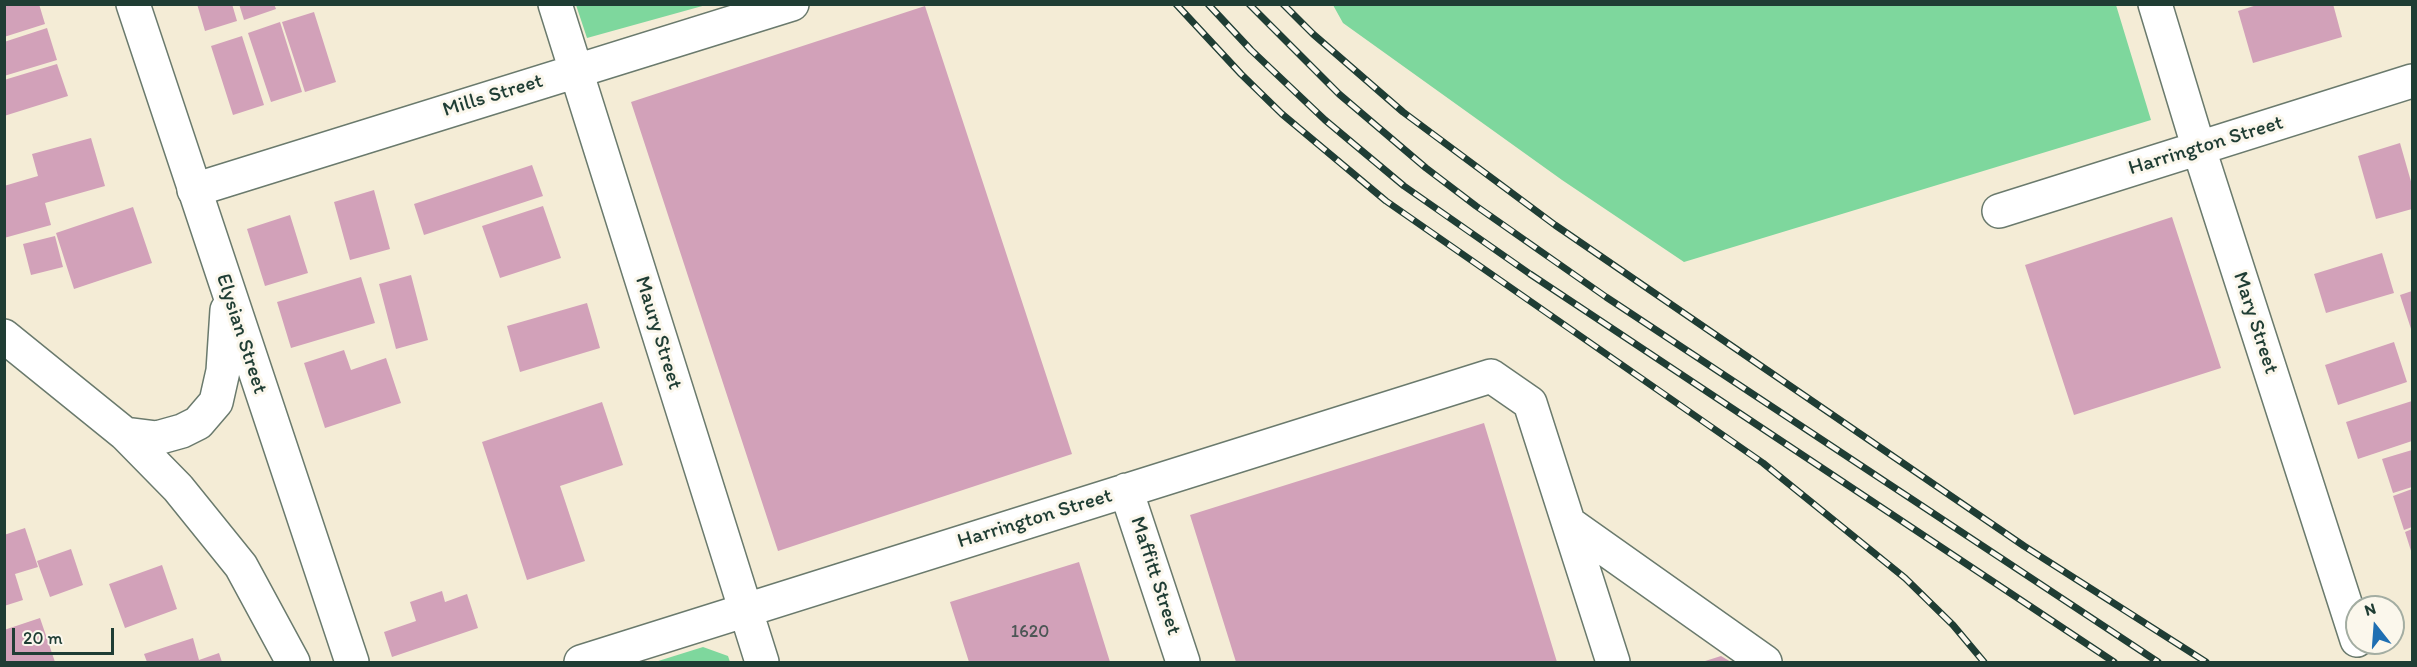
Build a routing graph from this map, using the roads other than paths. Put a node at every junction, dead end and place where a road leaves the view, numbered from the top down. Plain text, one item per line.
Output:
1 (133, 4) edge
2 (555, 4) edge
3 (792, 4) edge
4 (2155, 4) edge
5 (575, 70) junction
6 (2412, 81) edge
7 (2199, 149) junction
8 (194, 190) junction
9 (1999, 211) dead end
10 (228, 294) junction
11 (4, 336) edge
12 (125, 434) junction
13 (1126, 490) junction
14 (1570, 524) junction
15 (2345, 604) edge
16 (745, 610) junction
17 (293, 663) edge
18 (352, 663) edge
19 (581, 663) edge
20 (762, 663) edge
21 (1183, 663) edge
22 (1613, 663) edge
23 (1765, 663) edge

1 - 8 street, Elysian Street
2 - 5 street, Maury Street
3 - 5 street, Mills Street
4 - 7 street, Mary Street
5 - 8 street, Mills Street
5 - 16 street, Maury Street
6 - 7 street, Harrington Street
7 - 9 street, Harrington Street
7 - 15 street, Mary Street
8 - 10 street, Elysian Street
10 - 12 street
10 - 18 street, Elysian Street
11 - 12 street
12 - 17 street
13 - 14 street, Harrington Street
13 - 16 street, Harrington Street
13 - 21 street, Maffitt Street
14 - 22 street
14 - 23 street
16 - 19 street, Harrington Street
16 - 20 street, Maury Street

